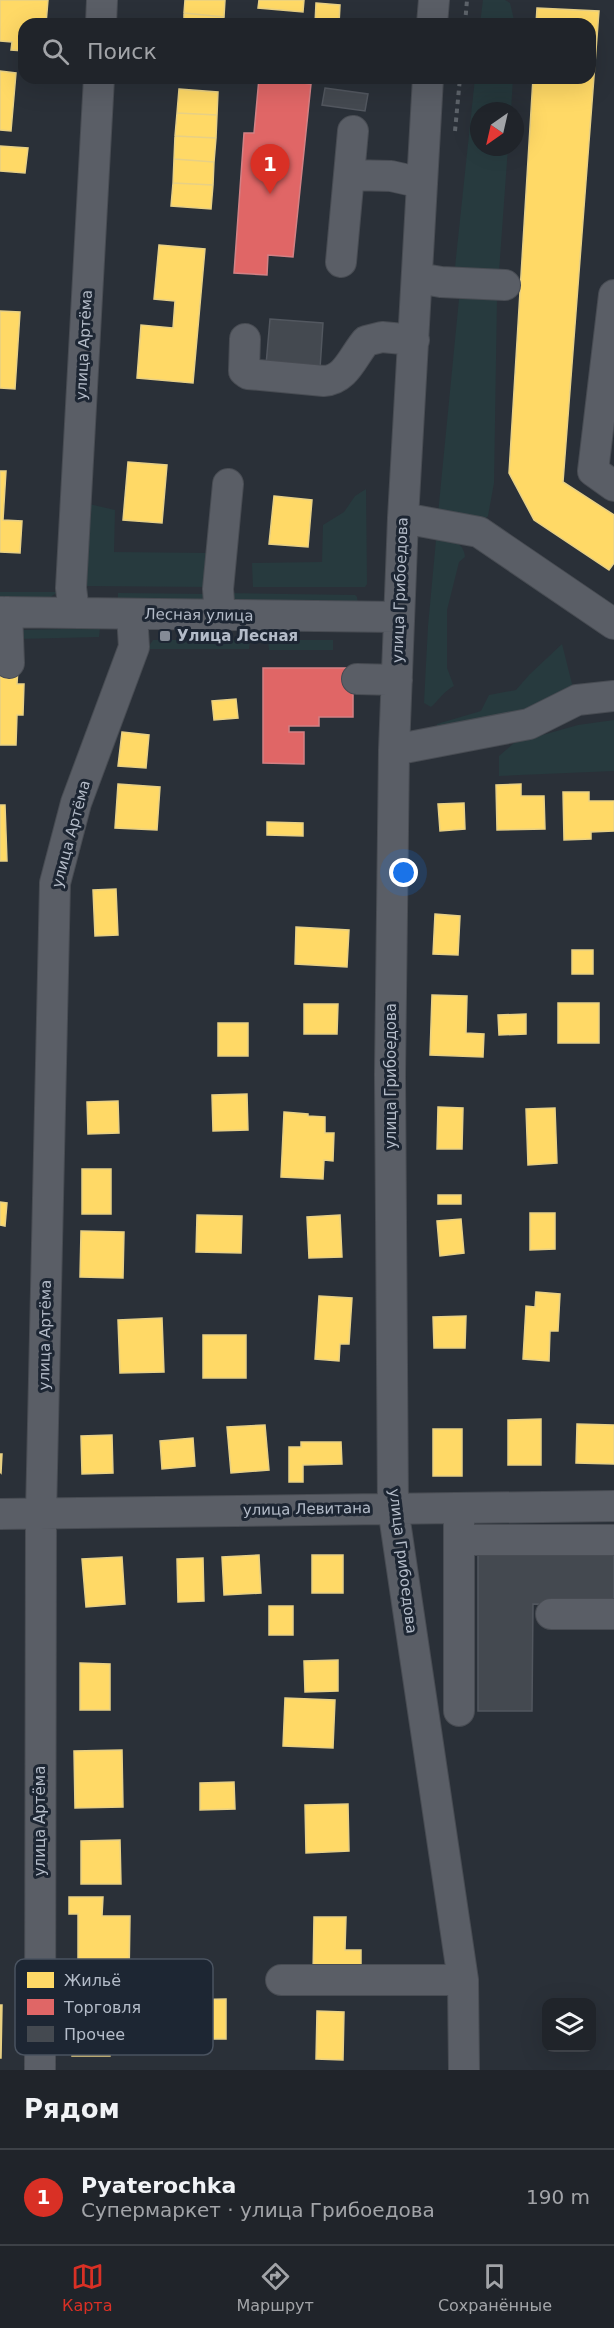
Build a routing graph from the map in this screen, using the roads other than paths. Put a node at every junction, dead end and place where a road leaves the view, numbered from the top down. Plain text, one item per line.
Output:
1 (102, 0) edge
2 (434, 0) edge
3 (101, 18) edge
4 (432, 18) edge
5 (99, 84) edge
6 (429, 84) edge
7 (353, 131) dead end
8 (349, 175) junction
9 (422, 183) junction
10 (341, 262) dead end
11 (418, 278) junction
12 (505, 285) dead end
13 (614, 302) edge
14 (245, 339) dead end
15 (414, 340) junction
16 (228, 484) dead end
17 (614, 486) edge
18 (403, 519) junction
19 (4, 612) edge
20 (74, 612) junction
21 (132, 614) junction
22 (220, 616) junction
23 (399, 617) junction
24 (614, 624) edge
25 (9, 663) dead end
26 (357, 679) dead end
27 (397, 680) junction
28 (614, 696) edge
29 (394, 750) junction
30 (614, 1506) edge
31 (393, 1508) junction
32 (459, 1508) junction
33 (0, 1514) edge
34 (40, 1514) junction
35 (459, 1540) junction
36 (614, 1540) edge
37 (551, 1614) dead end
38 (614, 1614) edge
39 (459, 1711) dead end
40 (40, 1959) edge
41 (280, 1980) dead end
42 (463, 1980) junction
43 (464, 2070) edge

1 - 3 street
2 - 4 street
5 - 20 street, улица Артёма
6 - 9 street, улица Грибоедова
7 - 8 street
8 - 9 street
8 - 10 street
9 - 11 street, улица Грибоедова
11 - 12 street
11 - 15 street, улица Грибоедова
13 - 17 street
14 - 15 street
15 - 18 street, улица Грибоедова
16 - 22 street
18 - 23 street, улица Грибоедова
18 - 24 street
19 - 20 street, Лесная улица
19 - 25 street
20 - 21 street, Лесная улица
21 - 22 street, Лесная улица
21 - 34 street, улица Артёма
22 - 23 street, Лесная улица
23 - 27 street, улица Грибоедова
26 - 27 street
27 - 29 street, улица Грибоедова
28 - 29 street
29 - 31 street, улица Грибоедова
30 - 32 street, улица Левитана
31 - 32 street, улица Левитана
31 - 34 street, улица Левитана
31 - 42 street, улица Грибоедова
32 - 35 street
33 - 34 street, улица Левитана
34 - 40 street, улица Артёма
35 - 36 street
35 - 39 street
37 - 38 street
41 - 42 street
42 - 43 street, улица Грибоедова

